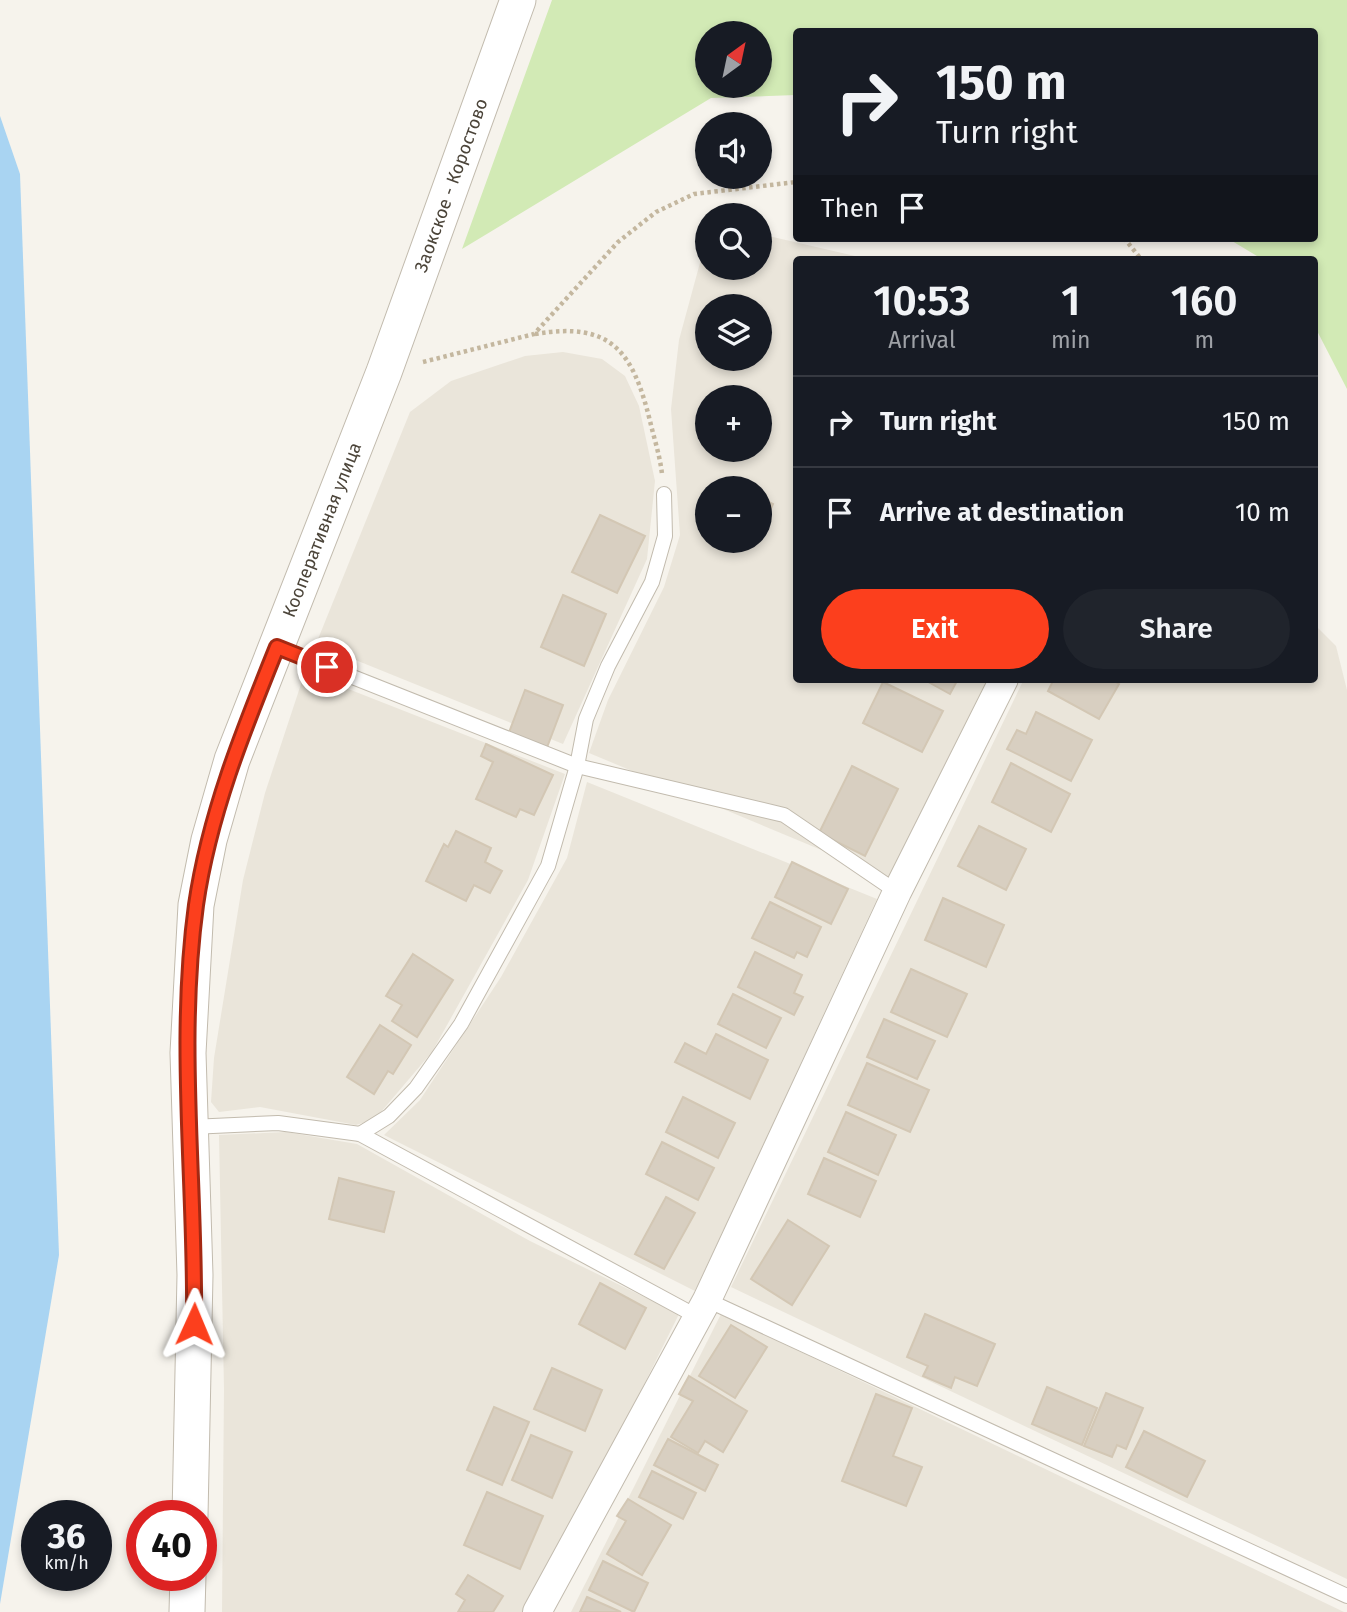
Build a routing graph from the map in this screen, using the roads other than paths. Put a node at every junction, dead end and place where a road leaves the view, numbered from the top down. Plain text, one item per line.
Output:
1 (518, 0) edge
2 (384, 372) joint
3 (664, 494) road end
4 (277, 647) junction
5 (1002, 683) edge
6 (577, 766) junction
7 (897, 892) junction
8 (190, 1127) junction
9 (360, 1134) junction
10 (703, 1309) junction
11 (190, 1500) edge
12 (188, 1591) edge
13 (1347, 1596) edge
14 (187, 1612) edge
15 (537, 1612) edge

1 - 2 street, Заокское - Коростово
2 - 4 street, Кооперативная улица
3 - 6 lane
4 - 6 lane
4 - 8 street, Кооперативная улица
5 - 7 street
6 - 7 lane
6 - 9 lane
7 - 10 street
8 - 9 lane
8 - 11 street, Кооперативная улица
9 - 10 lane
10 - 13 lane
10 - 15 street
12 - 14 street

